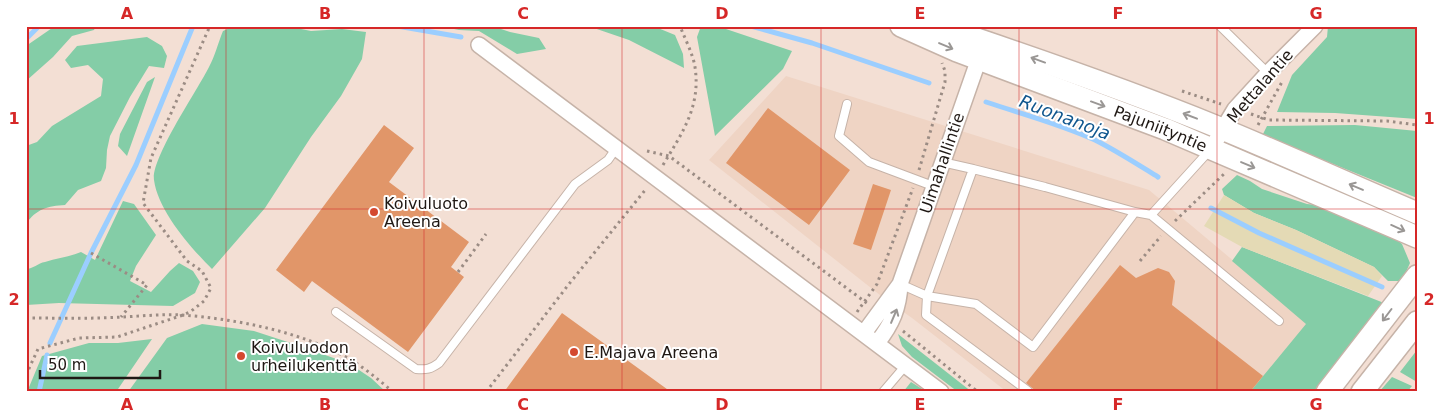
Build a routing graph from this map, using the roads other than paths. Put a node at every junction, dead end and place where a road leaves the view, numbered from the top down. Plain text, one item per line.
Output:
1 (901, 26) edge
2 (938, 26) edge
3 (1220, 26) edge
4 (1315, 26) edge
5 (479, 45) dead end
6 (982, 50) junction
7 (1268, 72) junction
8 (848, 104) dead end
9 (1223, 130) junction
10 (617, 147) junction
11 (1211, 149) junction
12 (942, 162) junction
13 (973, 169) junction
14 (934, 186) junction
15 (1135, 212) junction
16 (1417, 213) edge
17 (1151, 214) junction
18 (1417, 237) edge
19 (1417, 276) edge
20 (900, 284) junction
21 (927, 296) junction
22 (336, 312) dead end
23 (1280, 321) dead end
24 (1417, 322) edge
25 (864, 333) junction
26 (877, 343) junction
27 (906, 365) junction
28 (1028, 391) edge
29 (883, 392) edge
30 (941, 392) edge
31 (1327, 392) edge
32 (1362, 392) edge

1 -> 6 street, Pajuniityntie
2 - 6 street, Pajuniityntie
3 - 7 lane
4 - 7 street, Mettalantie
5 - 10 street
9 -> 6 street, Pajuniityntie
6 -> 11 street, Pajuniityntie
6 - 12 street, Uimahallintie
7 - 9 street, Mettalantie
8 - 14 lane
9 - 11 street, Mettalantie
16 -> 9 street, Pajuniityntie
10 - 22 lane
10 - 25 street
11 - 17 lane
11 -> 18 street, Pajuniityntie
12 - 13 lane
12 - 14 street, Uimahallintie
13 - 15 lane
13 - 21 lane
14 - 20 street, Uimahallintie
15 - 17 lane
15 - 21 lane
17 - 23 lane
19 -> 31 street
20 - 21 lane
20 - 25 street, Uimahallintie
26 -> 20 street, Uimahallintie
21 - 28 lane
24 - 32 street
25 - 26 street
26 - 27 street
27 - 29 lane
27 - 30 street

